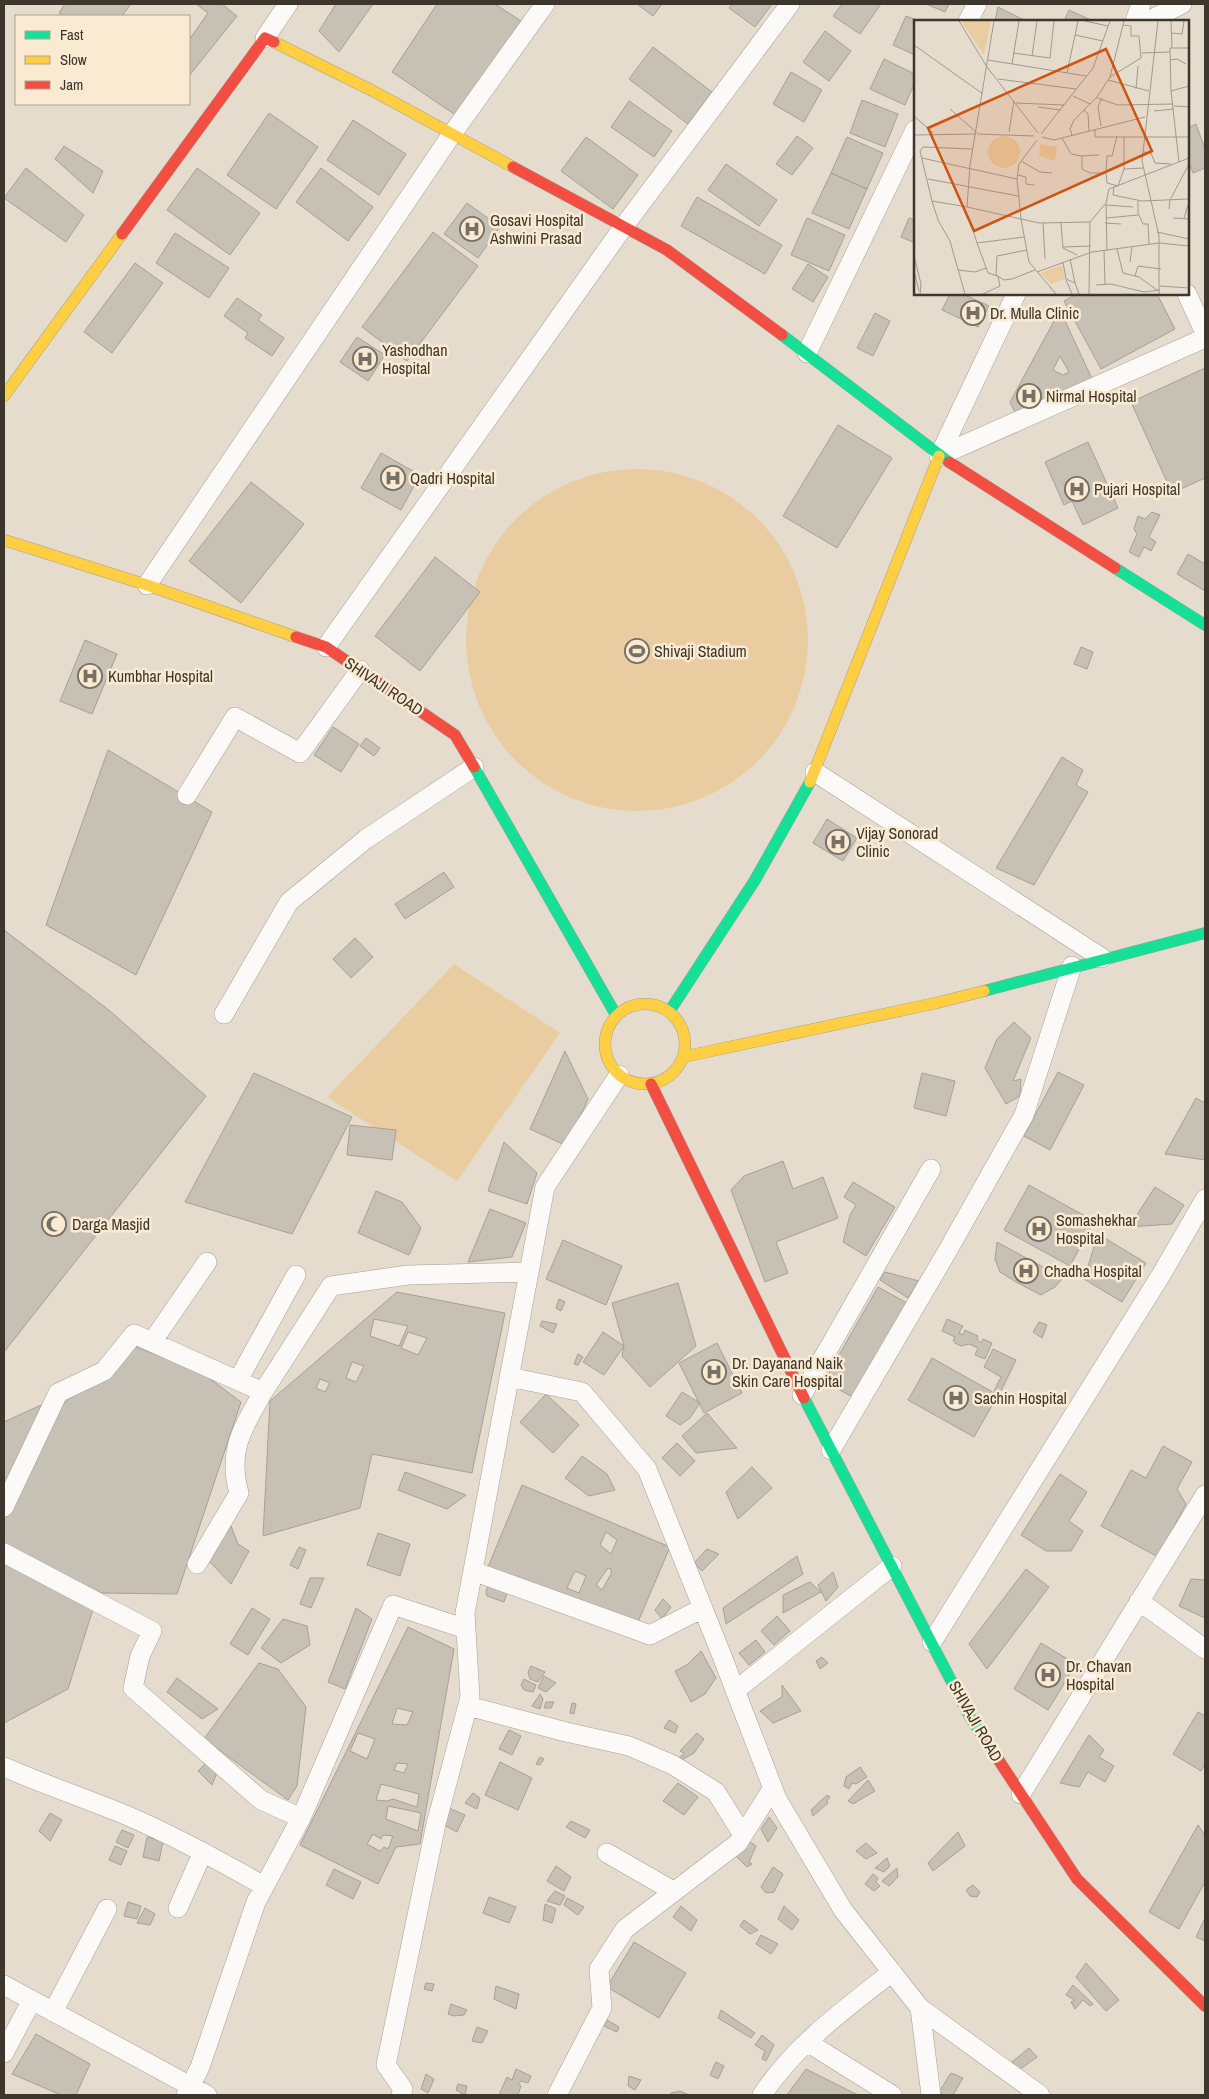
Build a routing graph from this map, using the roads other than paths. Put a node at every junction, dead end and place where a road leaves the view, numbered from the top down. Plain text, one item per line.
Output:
1 (288, 4) edge
2 (545, 4) edge
3 (790, 4) edge
4 (977, 4) edge
5 (1141, 4) edge
6 (1182, 4) edge
7 (969, 20) edge
8 (1135, 20) edge
9 (1150, 20) edge
10 (265, 38) junction
11 (914, 132) edge
12 (452, 134) junction
13 (624, 226) junction
14 (1016, 295) edge
15 (1187, 295) edge
16 (1205, 333) edge
17 (1205, 338) edge
18 (807, 353) junction
19 (4, 396) edge
20 (939, 456) junction
21 (4, 540) edge
22 (147, 585) junction
23 (1205, 625) edge
24 (326, 647) junction
25 (360, 670) junction
26 (474, 767) junction
27 (815, 772) junction
28 (188, 795) dead end
29 (1205, 933) edge
30 (1102, 958) junction
31 (1072, 966) junction
32 (669, 1012) junction
33 (224, 1014) dead end
34 (616, 1016) junction
35 (683, 1057) junction
36 (619, 1075) junction
37 (651, 1084) junction
38 (930, 1169) dead end
39 (1205, 1199) edge
40 (207, 1262) dead end
41 (529, 1272) junction
42 (296, 1275) dead end
43 (152, 1342) junction
44 (509, 1378) junction
45 (238, 1380) junction
46 (263, 1392) junction
47 (802, 1395) junction
48 (832, 1450) junction
49 (1205, 1495) edge
50 (4, 1507) edge
51 (4, 1553) edge
52 (197, 1564) dead end
53 (892, 1566) junction
54 (473, 1571) junction
55 (1139, 1601) junction
56 (702, 1608) junction
57 (466, 1629) junction
58 (932, 1642) junction
59 (1205, 1649) edge
60 (735, 1690) junction
61 (468, 1706) junction
62 (4, 1767) edge
63 (772, 1789) junction
64 (1021, 1794) junction
65 (300, 1818) junction
66 (743, 1835) junction
67 (203, 1852) junction
68 (606, 1853) dead end
69 (264, 1886) junction
70 (673, 1891) junction
71 (178, 1908) dead end
72 (107, 1909) dead end
73 (892, 1972) junction
74 (4, 1985) edge
75 (32, 2000) junction
76 (1205, 2006) edge
77 (920, 2008) junction
78 (53, 2012) junction
79 (807, 2042) junction
80 (4, 2052) edge
81 (188, 2091) edge
82 (208, 2095) edge
83 (401, 2095) edge
84 (556, 2095) edge
85 (762, 2095) edge
86 (892, 2095) edge
87 (931, 2095) edge
88 (1040, 2095) edge

1 - 10 street
2 - 12 street
3 - 13 street
4 - 7 street
5 - 8 street
6 - 9 street
10 - 12 main road
10 - 19 main road
11 - 18 street
12 - 13 main road
12 - 22 street
13 - 18 main road
13 - 24 street
14 - 20 street
15 - 16 street
17 - 20 street
18 - 20 main road
20 - 23 main road
20 - 27 main road
21 - 22 main road, SHIVAJI ROAD
22 - 24 main road, SHIVAJI ROAD
24 - 25 main road, SHIVAJI ROAD
25 - 26 main road, SHIVAJI ROAD
25 - 28 street
26 - 33 street
26 - 34 main road, SHIVAJI ROAD
27 - 30 street
27 - 32 main road
29 - 30 main road
30 - 31 main road
31 - 35 main road
31 - 48 street
32 - 34 main road
32 - 35 main road
34 - 36 main road
35 - 37 main road
36 - 37 main road
36 - 41 street
37 - 47 main road, SHIVAJI ROAD
38 - 47 street
39 - 58 street
40 - 43 street
41 - 44 street
41 - 46 street
42 - 45 street
43 - 45 street
43 - 50 street
44 - 54 street
44 - 56 street
45 - 46 street
46 - 52 street
47 - 48 main road, SHIVAJI ROAD
48 - 53 main road, SHIVAJI ROAD
49 - 55 street
51 - 65 street
53 - 58 main road, SHIVAJI ROAD
53 - 60 street
54 - 56 street
54 - 57 street
55 - 59 street
55 - 64 street
56 - 60 street
57 - 61 street
57 - 65 street
58 - 64 main road, SHIVAJI ROAD
60 - 63 street
61 - 66 street
61 - 83 street
62 - 67 street
63 - 66 street
63 - 73 street
64 - 76 main road, SHIVAJI ROAD
65 - 69 street
66 - 70 street
67 - 69 street
67 - 71 street
68 - 70 street
69 - 81 street
70 - 84 street
72 - 78 street
73 - 77 street
73 - 79 street
74 - 75 street
75 - 78 street
75 - 80 street
77 - 87 street
77 - 88 street
78 - 81 street
79 - 85 street
79 - 86 street
81 - 82 street

